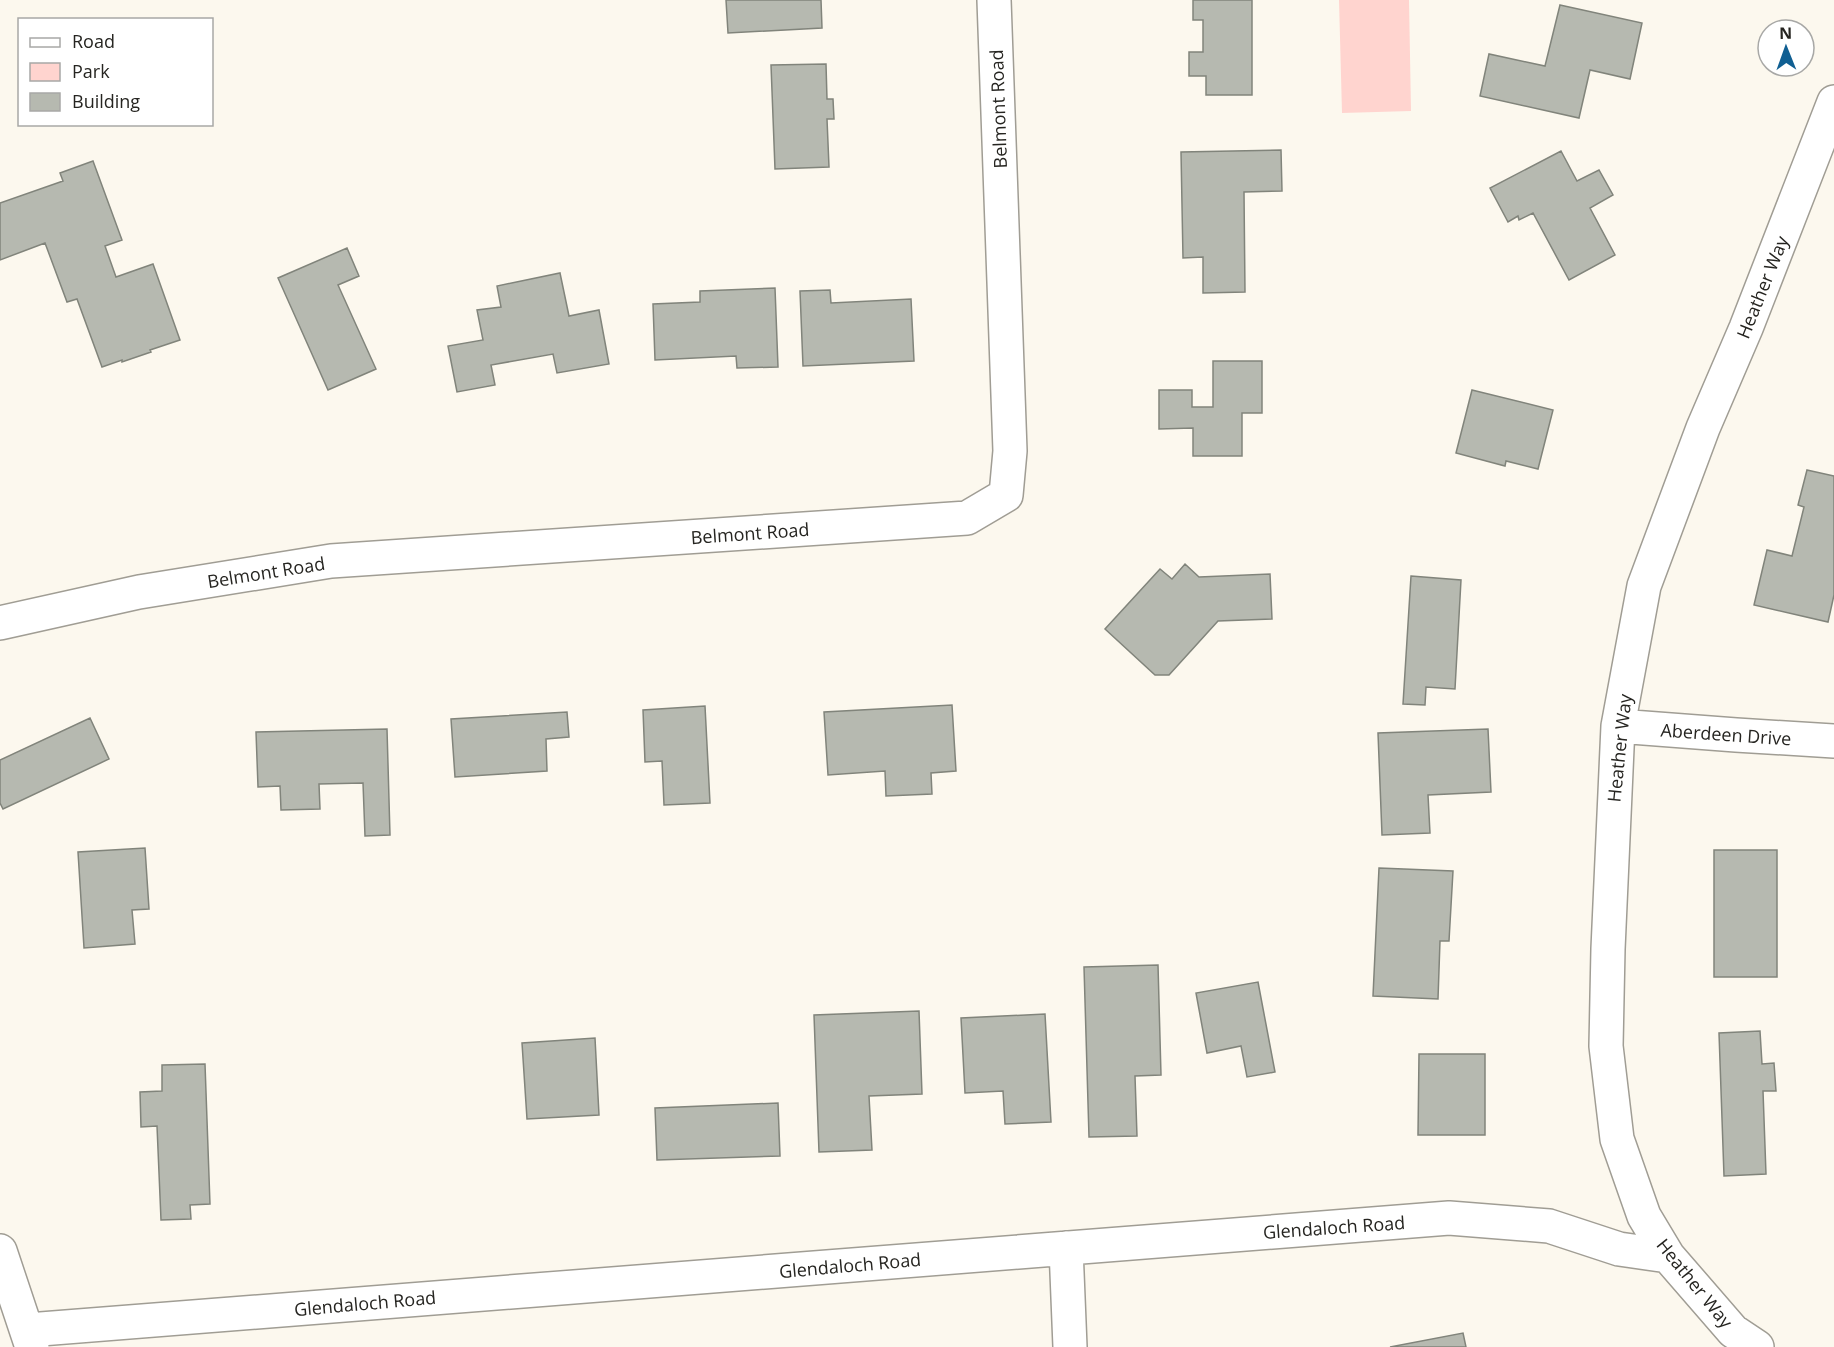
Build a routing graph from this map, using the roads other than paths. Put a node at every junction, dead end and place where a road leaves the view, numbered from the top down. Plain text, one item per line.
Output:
1 (994, 0) edge
2 (1834, 102) edge
3 (0, 623) edge
4 (1618, 726) junction
5 (1834, 741) edge
6 (1066, 1248) junction
7 (0, 1251) edge
8 (1668, 1256) junction
9 (30, 1339) edge
10 (1070, 1347) edge
11 (1757, 1347) edge

1 - 3 street, Belmont Road
2 - 4 street, Heather Way
4 - 5 street, Aberdeen Drive
4 - 8 street, Heather Way
6 - 8 street, Glendaloch Road
6 - 9 street, Glendaloch Road
6 - 10 street
7 - 9 street
8 - 11 street, Heather Way

